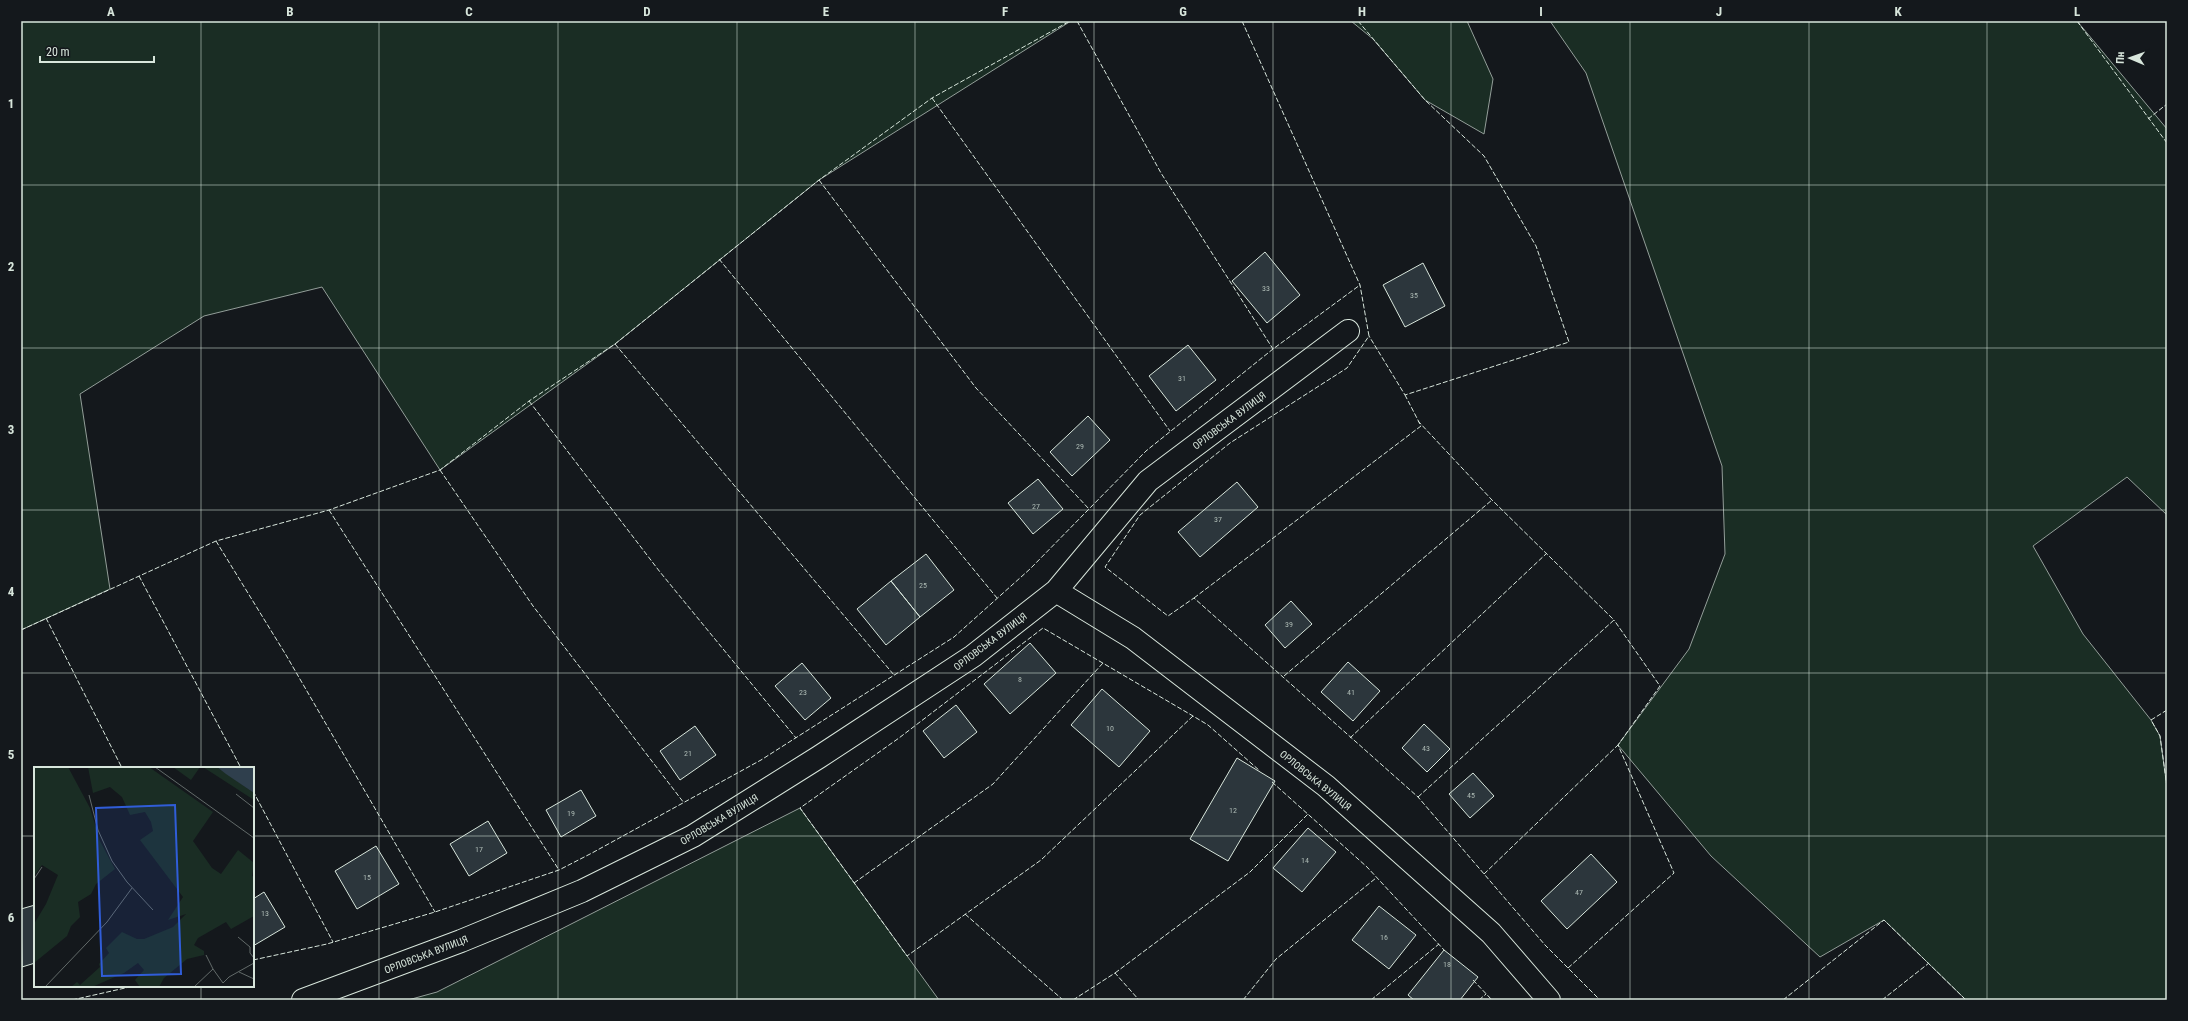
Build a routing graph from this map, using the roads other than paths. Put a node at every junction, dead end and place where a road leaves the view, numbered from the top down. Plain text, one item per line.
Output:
1 (1348, 331) dead end
2 (1056, 591) junction
3 (303, 1000) edge
4 (1549, 1000) edge

1 - 2 street, ОРЛОВСЬКА ВУЛИЦЯ
2 - 3 street, ОРЛОВСЬКА ВУЛИЦЯ
2 - 4 street, ОРЛОВСЬКА ВУЛИЦЯ

